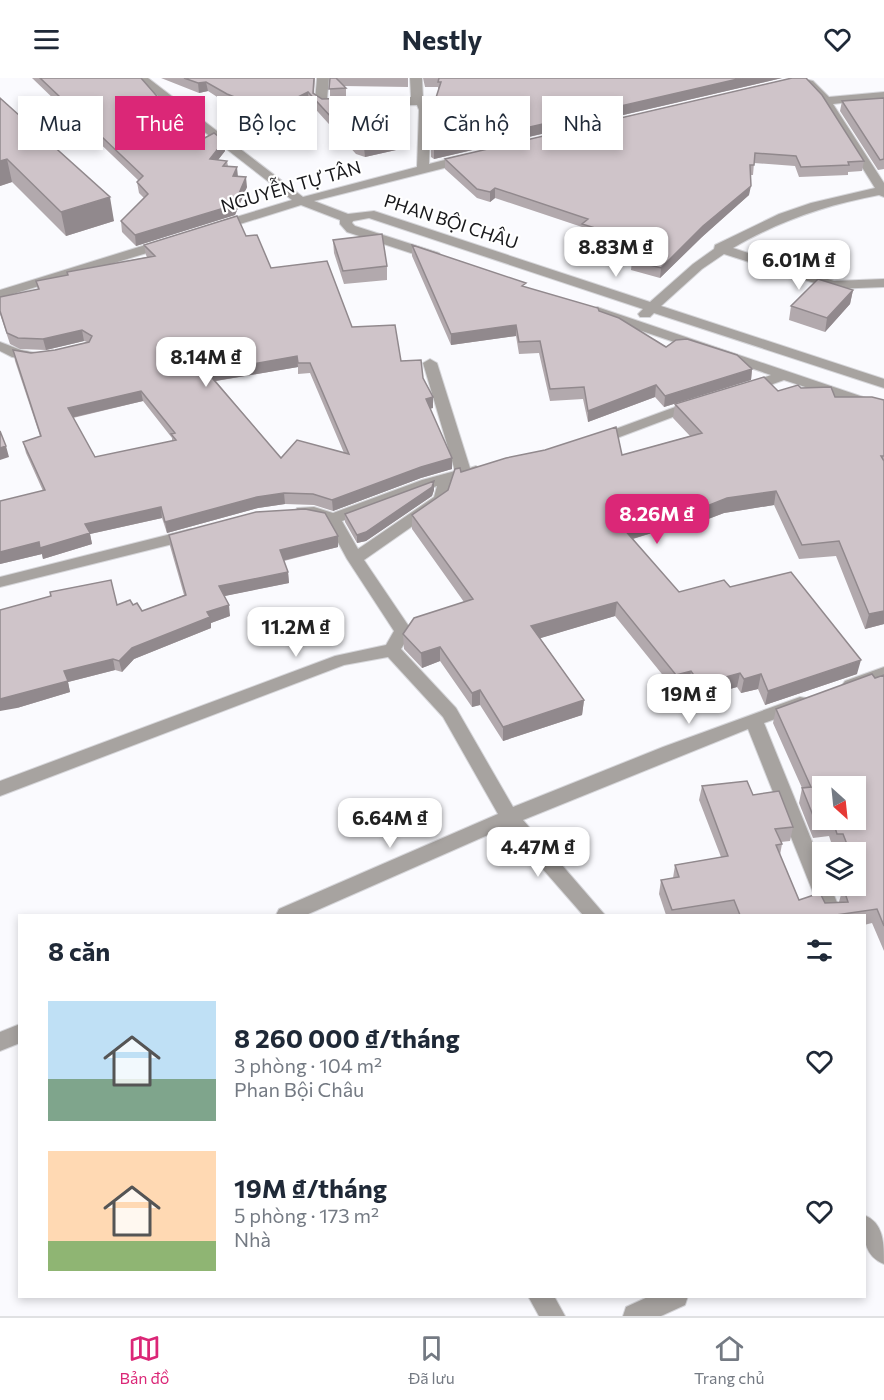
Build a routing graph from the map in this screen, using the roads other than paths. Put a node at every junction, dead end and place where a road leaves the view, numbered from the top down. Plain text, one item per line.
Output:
1 (141, 78) edge
2 (323, 78) edge
3 (416, 78) edge
4 (801, 79) edge
5 (884, 95) edge
6 (417, 100) junction
7 (826, 101) junction
8 (481, 154) edge
9 (423, 168) junction
10 (883, 191) edge
11 (301, 201) junction
12 (347, 218) junction
13 (201, 232) edge
14 (178, 239) edge
15 (720, 248) junction
16 (442, 259) edge
17 (884, 283) edge
18 (0, 294) edge
19 (578, 304) edge
20 (652, 306) junction
21 (635, 324) junction
22 (0, 346) edge
23 (48, 356) edge
24 (430, 363) dead end
25 (784, 375) junction
26 (884, 384) edge
27 (884, 409) edge
28 (577, 447) edge
29 (486, 468) edge
30 (464, 474) junction
31 (446, 479) junction
32 (285, 511) edge
33 (333, 519) junction
34 (203, 530) edge
35 (355, 560) junction
36 (0, 582) edge
37 (392, 650) junction
38 (884, 673) edge
39 (753, 719) junction
40 (0, 789) edge
41 (509, 817) junction
42 (288, 914) edge
43 (594, 914) edge
44 (832, 914) edge
45 (18, 1034) edge
46 (0, 1042) edge
47 (866, 1229) edge
48 (884, 1252) edge
49 (541, 1298) edge
50 (672, 1298) edge
51 (553, 1316) edge
52 (635, 1316) edge

1 - 11 street, PHAN BỘI CHÂU
2 - 6 street
3 - 6 street
4 - 7 street
5 - 7 street
6 - 9 street
7 - 10 street
8 - 9 street, NGUYỄN TỰ TÂN
9 - 11 street, NGUYỄN TỰ TÂN
10 - 15 street
11 - 12 street, PHAN BỘI CHÂU
11 - 13 street, NGUYỄN TỰ TÂN
12 - 16 street, PHAN BỘI CHÂU
12 - 20 street, PHAN BỘI CHÂU
14 - 18 street
15 - 17 street
15 - 20 street
19 - 21 street
20 - 21 street
20 - 26 street, PHAN BỘI CHÂU
21 - 25 street
22 - 23 street
24 - 30 street
25 - 27 street
25 - 28 street
29 - 30 street
30 - 31 street
31 - 33 street
31 - 35 street
32 - 33 street
33 - 35 street
34 - 36 street
35 - 37 street
37 - 40 street
37 - 41 street
38 - 39 street
39 - 41 street
39 - 44 street
41 - 42 street
41 - 43 street
45 - 46 street
47 - 48 street
49 - 51 street
50 - 52 street

